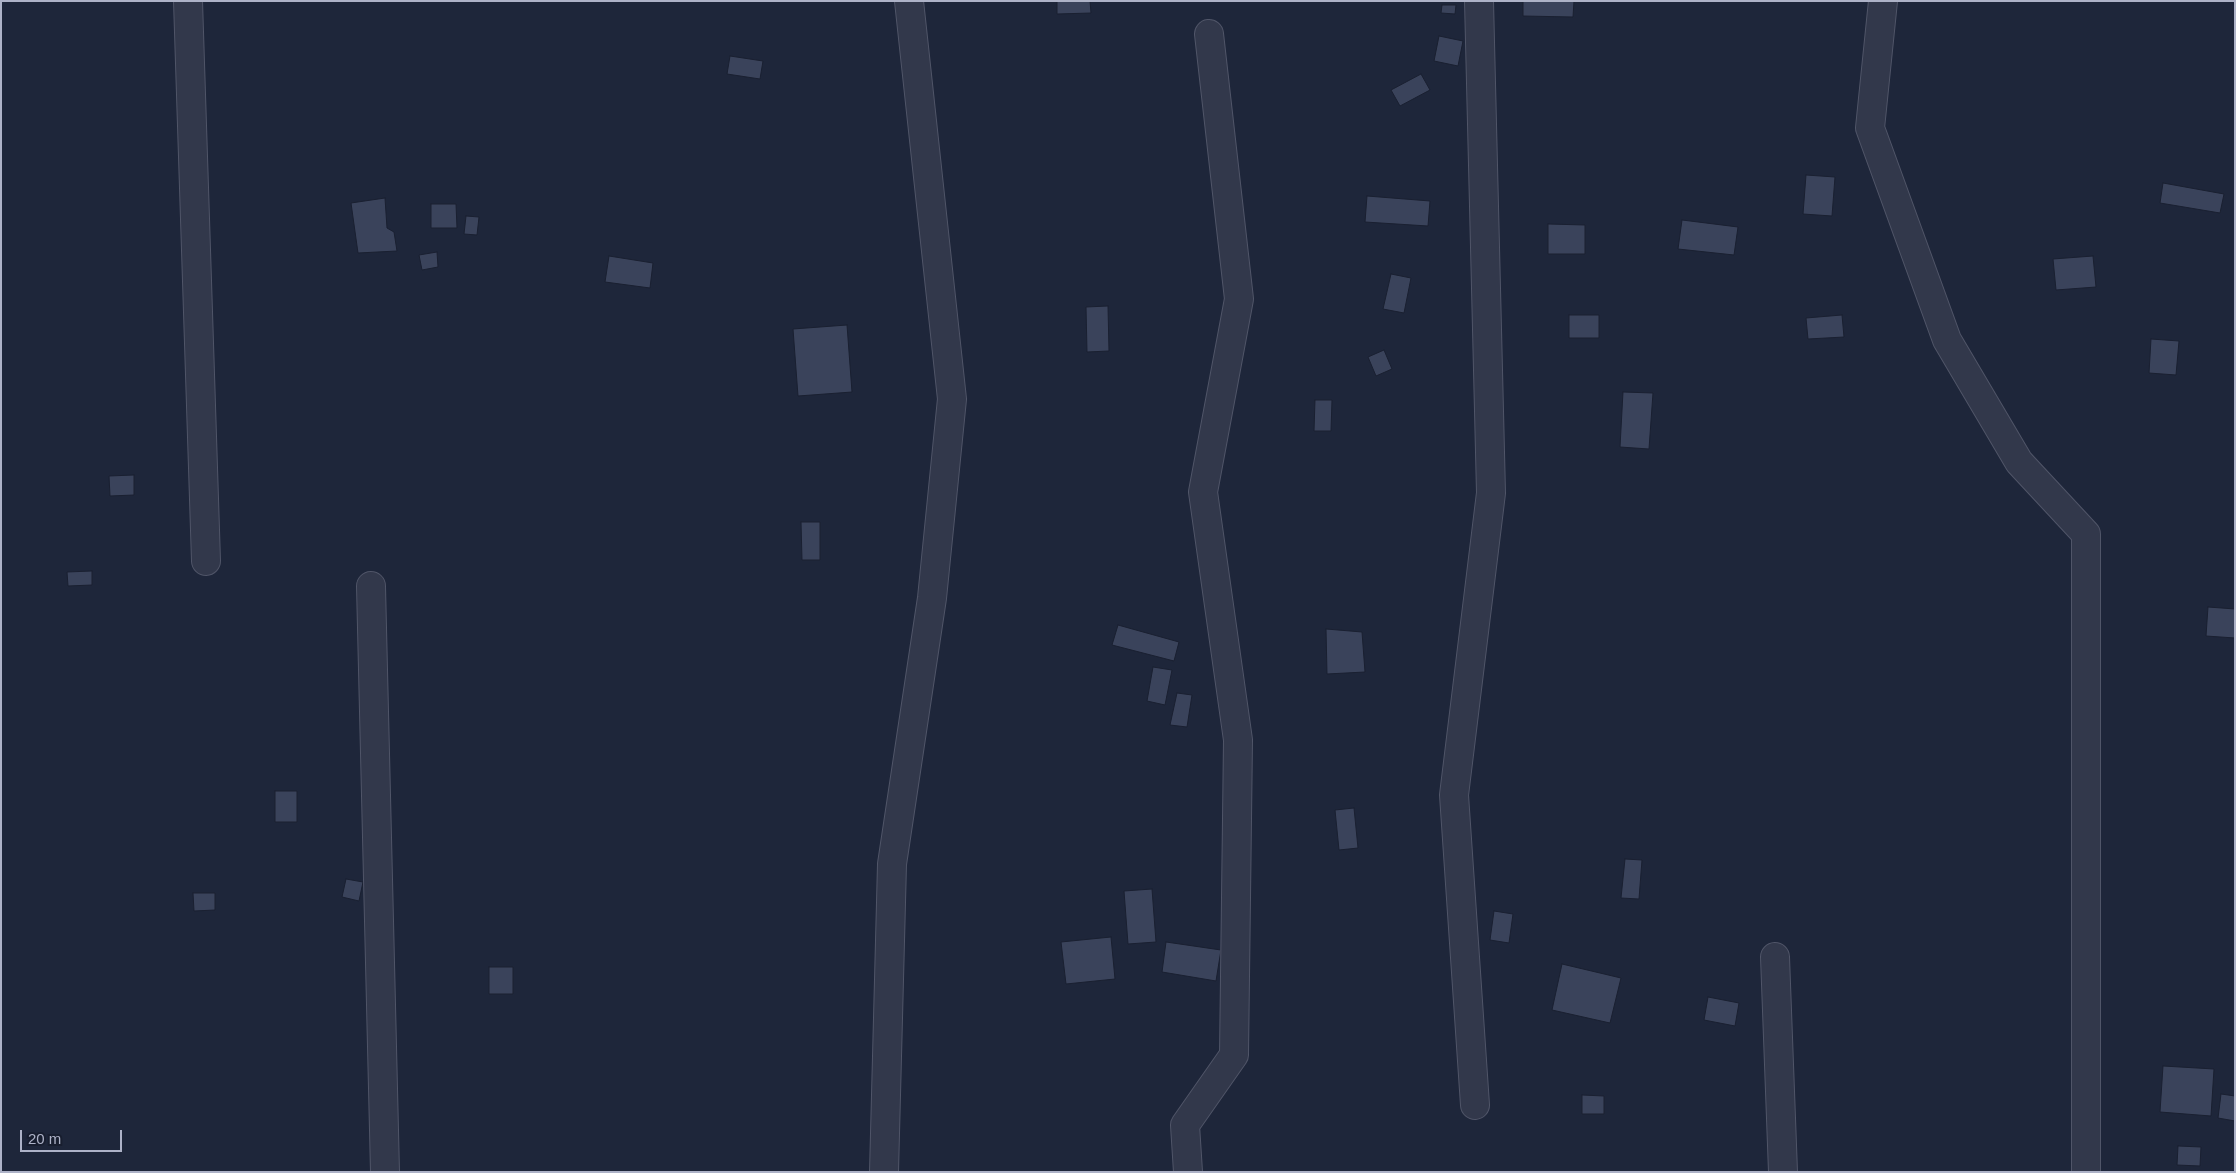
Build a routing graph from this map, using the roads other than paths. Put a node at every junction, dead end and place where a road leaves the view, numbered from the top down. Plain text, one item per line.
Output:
1 (188, 1) edge
2 (909, 1) edge
3 (1479, 1) edge
4 (1883, 1) edge
5 (1210, 34) dead end
6 (206, 561) dead end
7 (371, 586) dead end
8 (1774, 957) dead end
9 (1475, 1105) dead end
10 (385, 1172) edge
11 (884, 1172) edge
12 (1188, 1172) edge
13 (1783, 1172) edge
14 (2086, 1172) edge

1 - 6 street
2 - 11 street
3 - 9 street
4 - 14 street
5 - 12 street
7 - 10 street
8 - 13 street

